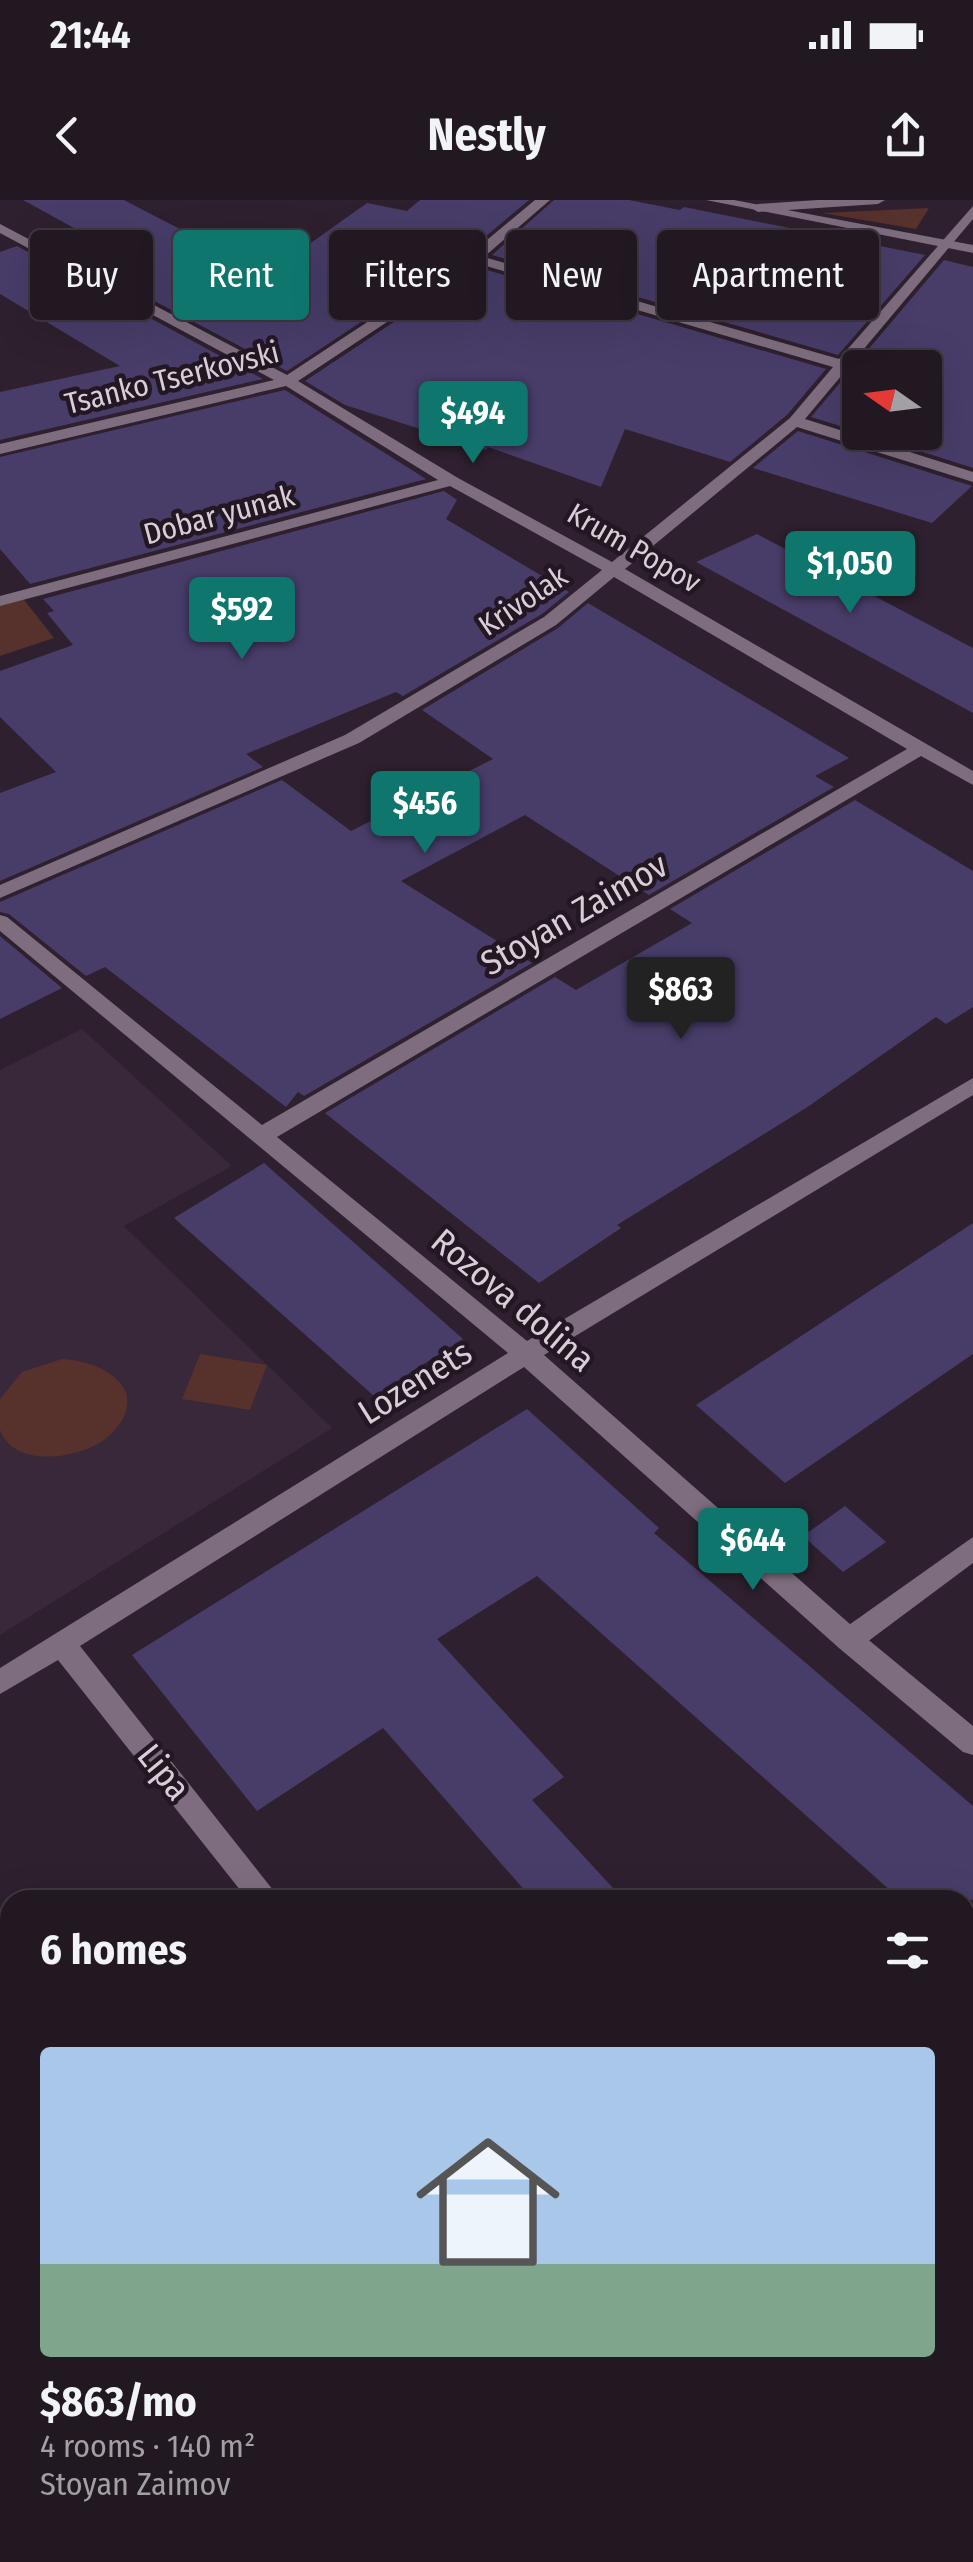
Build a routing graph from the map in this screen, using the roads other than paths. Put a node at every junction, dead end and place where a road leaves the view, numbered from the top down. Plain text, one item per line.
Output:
1 (543, 200) edge
2 (713, 200) edge
3 (878, 200) edge
4 (758, 208) junction
5 (973, 210) edge
6 (0, 228) edge
7 (944, 243) junction
8 (486, 248) edge
9 (973, 248) edge
10 (486, 261) edge
11 (380, 320) edge
12 (839, 364) junction
13 (288, 381) junction
14 (795, 421) junction
15 (0, 449) edge
16 (973, 477) edge
17 (452, 481) junction
18 (613, 570) junction
19 (0, 602) edge
20 (920, 748) junction
21 (973, 779) edge
22 (0, 892) edge
23 (0, 921) edge
24 (973, 1085) edge
25 (261, 1136) junction
26 (526, 1354) junction
27 (973, 1548) edge
28 (849, 1640) junction
29 (62, 1645) junction
30 (0, 1682) edge
31 (973, 1743) edge
32 (258, 1890) edge

1 - 8 street, Tsanko Tserkovski
2 - 4 street
3 - 4 street
4 - 7 street
5 - 7 street, Krivolak
6 - 13 street, Krum Popov
7 - 9 street
7 - 12 street, Krivolak
10 - 12 street
11 - 13 street, Tsanko Tserkovski
12 - 14 street, Krivolak
13 - 15 street, Tsanko Tserkovski
13 - 17 street, Krum Popov
14 - 16 street
14 - 18 street, Krivolak
17 - 18 street, Krum Popov
17 - 19 street, Dobar yunak
18 - 20 street, Krum Popov
18 - 22 street, Krivolak
20 - 21 street, Krum Popov
20 - 25 street, Stoyan Zaimov
23 - 25 street, Rozova dolina
24 - 26 street, Lozenets
25 - 26 street, Rozova dolina
26 - 28 street, Rozova dolina
26 - 29 street, Lozenets
27 - 28 street
28 - 31 street, Rozova dolina
29 - 30 street, Lozenets
29 - 32 street, Lipa

